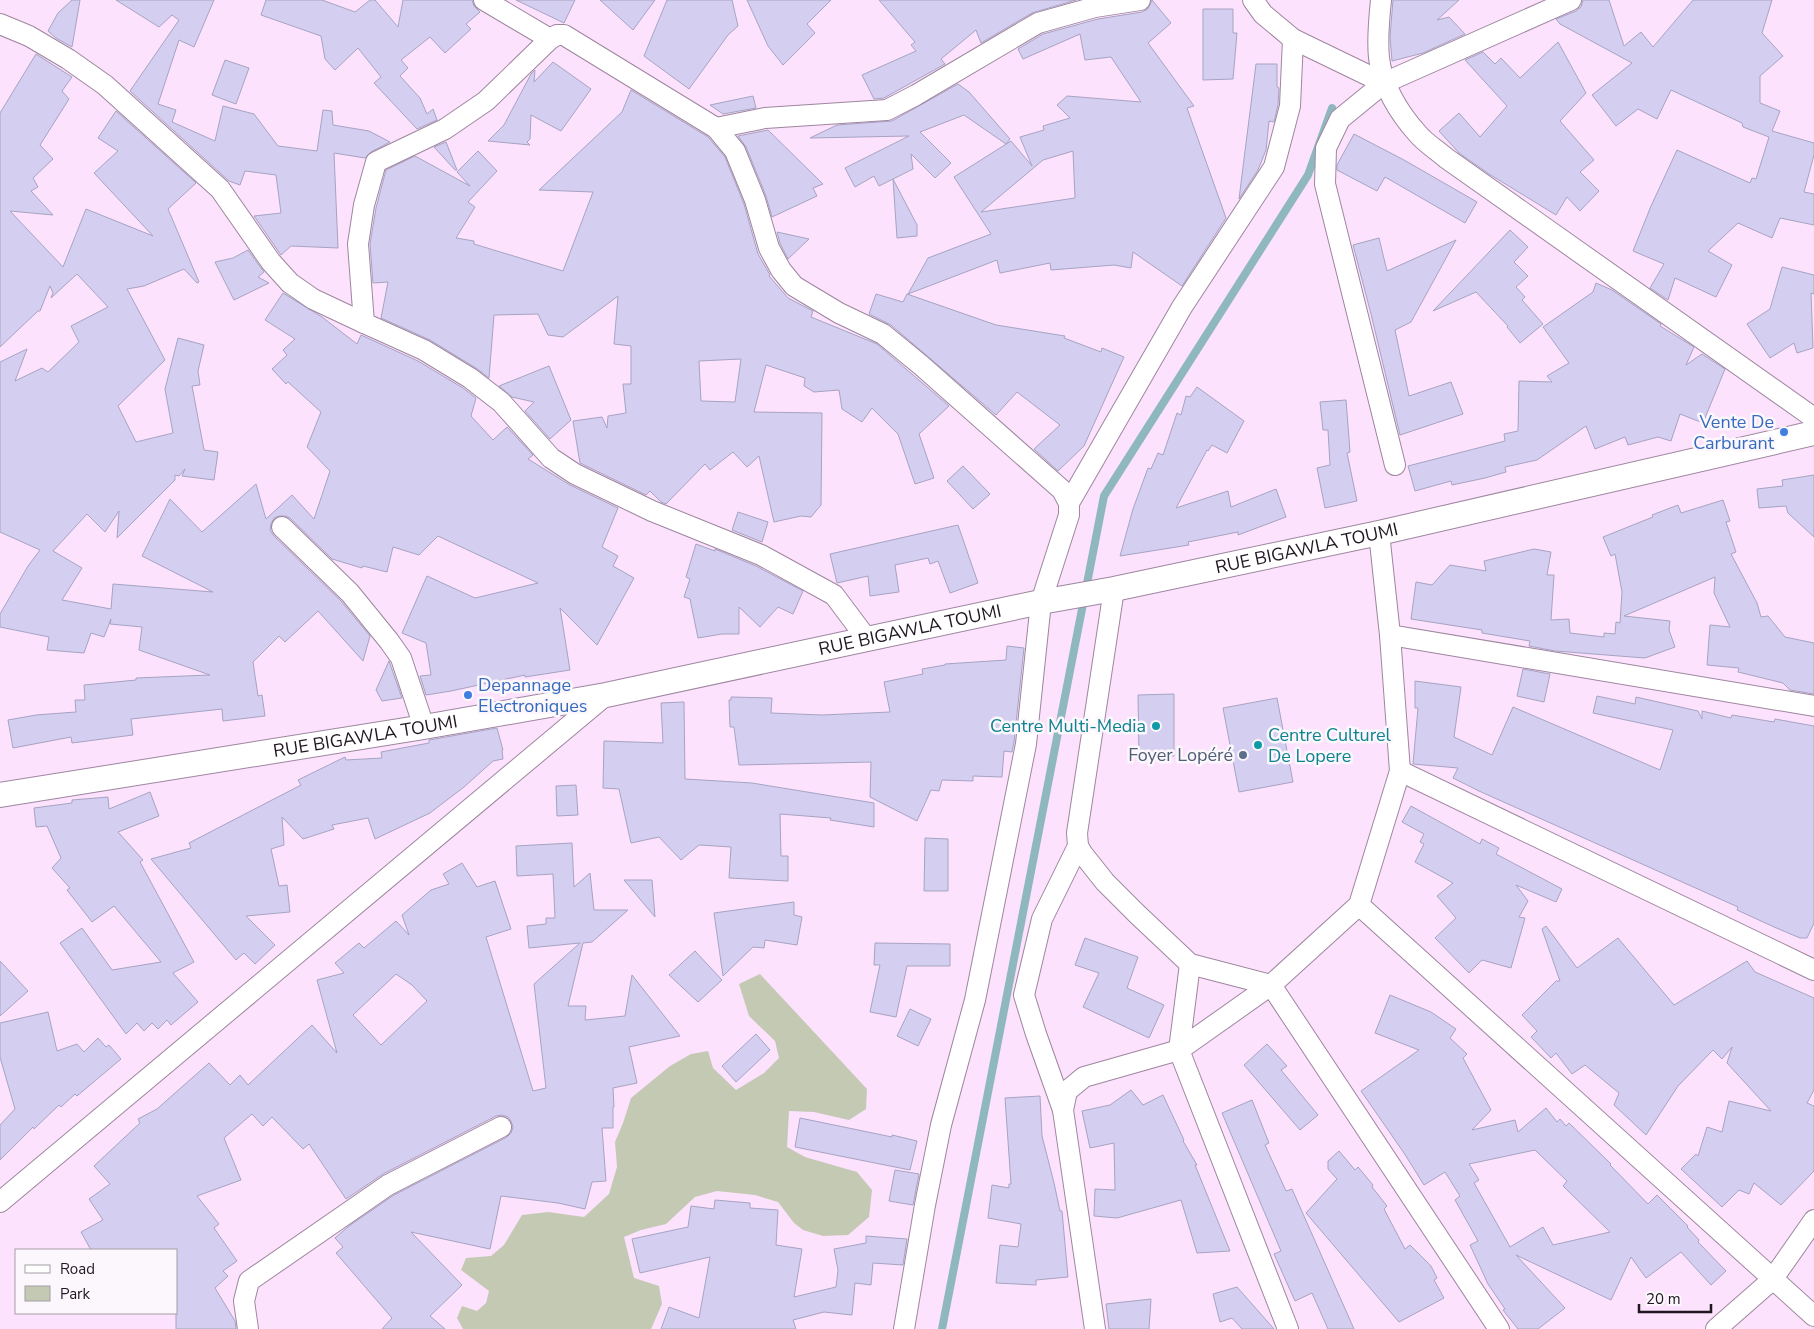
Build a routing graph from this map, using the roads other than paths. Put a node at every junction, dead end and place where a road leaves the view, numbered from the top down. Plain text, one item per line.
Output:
1 (484, 0) edge
2 (1140, 0) edge
3 (1253, 0) edge
4 (1381, 0) edge
5 (1571, 0) edge
6 (0, 24) edge
7 (550, 39) junction
8 (1293, 40) junction
9 (1384, 83) junction
10 (716, 128) junction
11 (364, 323) junction
12 (1814, 418) edge
13 (1814, 433) edge
14 (1395, 465) dead end
15 (1069, 503) junction
16 (282, 527) dead end
17 (1379, 533) junction
18 (1106, 590) junction
19 (1047, 601) junction
20 (1390, 635) junction
21 (867, 639) junction
22 (606, 695) junction
23 (1814, 706) edge
24 (424, 727) junction
25 (1400, 772) junction
26 (0, 795) edge
27 (1078, 846) junction
28 (1359, 905) junction
29 (1190, 964) junction
30 (1814, 970) edge
31 (1271, 985) junction
32 (1179, 1050) junction
33 (1063, 1110) junction
34 (500, 1127) dead end
35 (0, 1202) edge
36 (1814, 1220) edge
37 (1772, 1280) junction
38 (1814, 1316) edge
39 (248, 1329) edge
40 (904, 1329) edge
41 (1095, 1329) edge
42 (1288, 1329) edge
43 (1500, 1329) edge
44 (1716, 1329) edge

1 - 7 street
2 - 10 street
3 - 8 street
4 - 9 street
5 - 9 street
6 - 11 street
7 - 10 street
7 - 11 street
8 - 9 street
8 - 15 street
9 - 12 street
9 - 14 street
10 - 15 street
11 - 21 street
13 - 17 street, RUE BIGAWLA TOUMI
15 - 19 street
16 - 24 street
17 - 18 street, RUE BIGAWLA TOUMI
17 - 20 street
18 - 19 street, RUE BIGAWLA TOUMI
18 - 27 street
19 - 21 street, RUE BIGAWLA TOUMI
19 - 40 street
20 - 23 street
20 - 25 street
21 - 22 street, RUE BIGAWLA TOUMI
22 - 24 street, RUE BIGAWLA TOUMI
22 - 35 street
24 - 26 street, RUE BIGAWLA TOUMI
25 - 28 street
25 - 30 street
27 - 29 street
27 - 33 street
28 - 31 street
28 - 37 street
29 - 31 street
29 - 32 street
31 - 32 street
31 - 43 street
32 - 33 street
32 - 42 street
33 - 41 street
34 - 39 street
36 - 37 street
37 - 38 street
37 - 44 street

